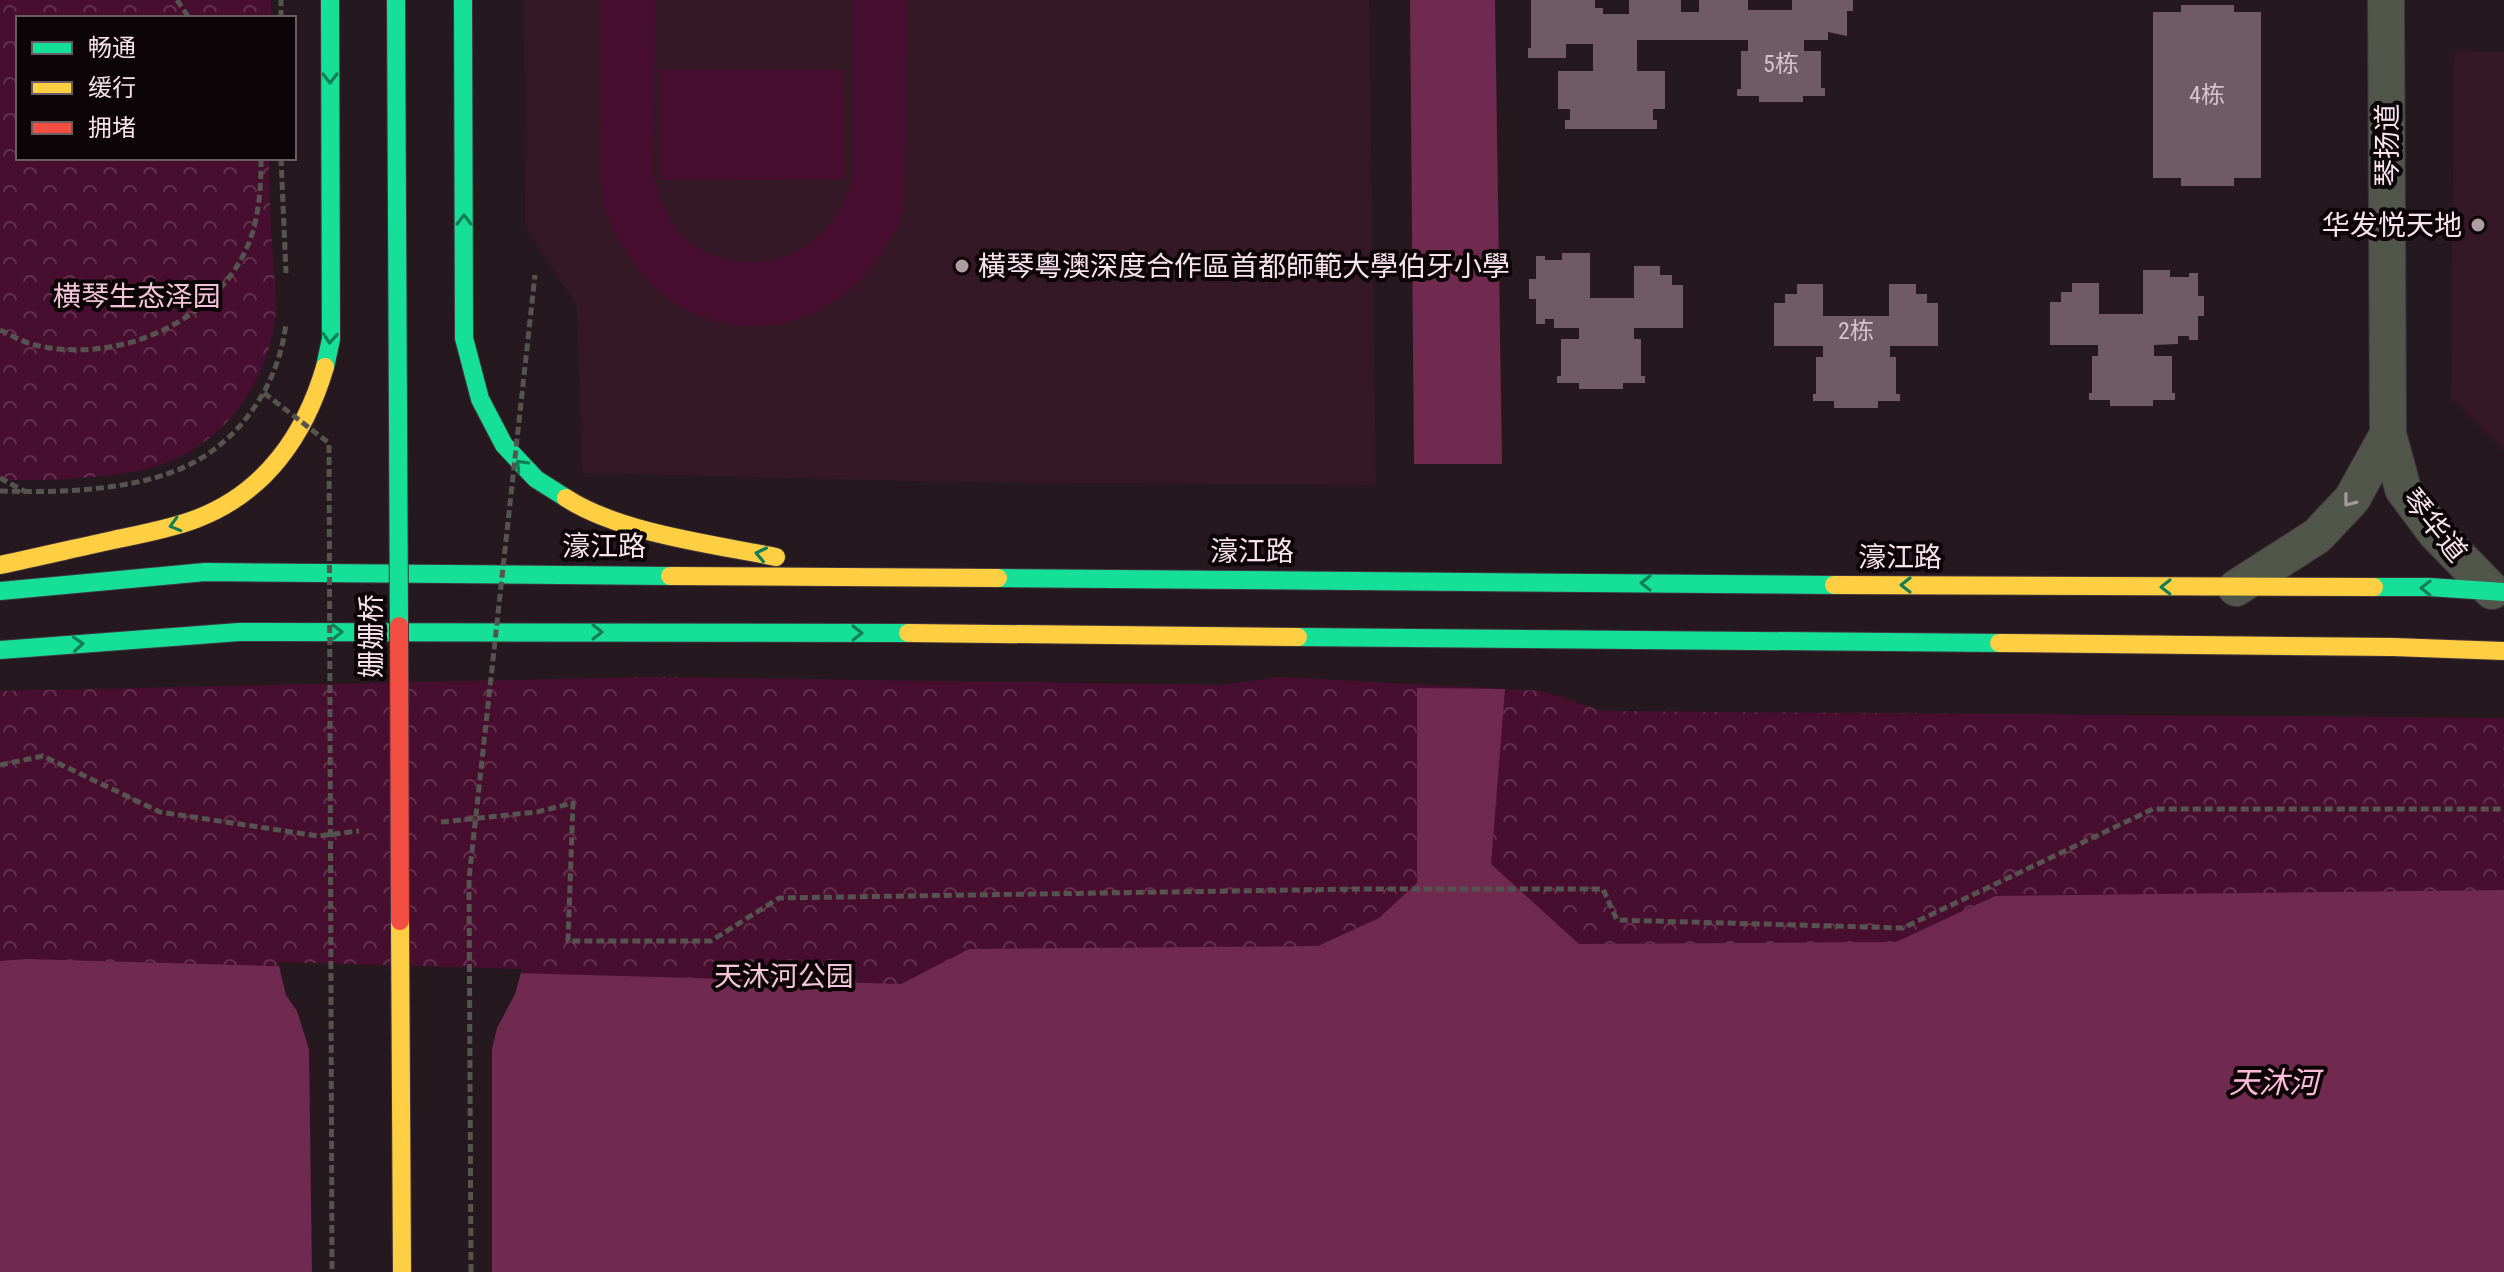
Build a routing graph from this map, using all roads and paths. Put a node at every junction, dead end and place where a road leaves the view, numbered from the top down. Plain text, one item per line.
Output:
1 (330, 0) edge
2 (396, 0) edge
3 (463, 0) edge
4 (2386, 0) edge
5 (261, 160) edge
6 (281, 160) edge
7 (535, 275) dead end
8 (286, 277) dead end
9 (286, 322) dead end
10 (0, 330) edge
11 (264, 393) junction
12 (2388, 434) junction
13 (0, 478) edge
14 (0, 491) edge
15 (27, 492) junction
16 (0, 565) edge
17 (864, 576) junction
18 (2236, 588) junction
19 (0, 591) edge
20 (2498, 591) edge
21 (0, 650) edge
22 (2504, 651) edge
23 (0, 765) edge
24 (2504, 809) edge
25 (427, 824) dead end
26 (365, 831) dead end
27 (332, 1272) edge
28 (402, 1272) edge
29 (471, 1272) edge

1 -> 16 main road
2 - 28 main road, 姗姗桥, bridge
17 -> 3 main road
4 - 12 street, 琴扬道
5 - 10 path
6 - 8 path
7 - 29 path, bridge
9 - 11 path
11 - 15 path
11 - 27 path, bridge
12 -> 18 street, 琴华道
12 - 20 street, 琴华道
13 - 15 path
14 - 15 path
18 -> 17 main road, 濠江路
17 - 19 main road, 濠江路
20 -> 18 main road, 濠江路
21 -> 22 main road
23 - 26 path
24 - 25 path

